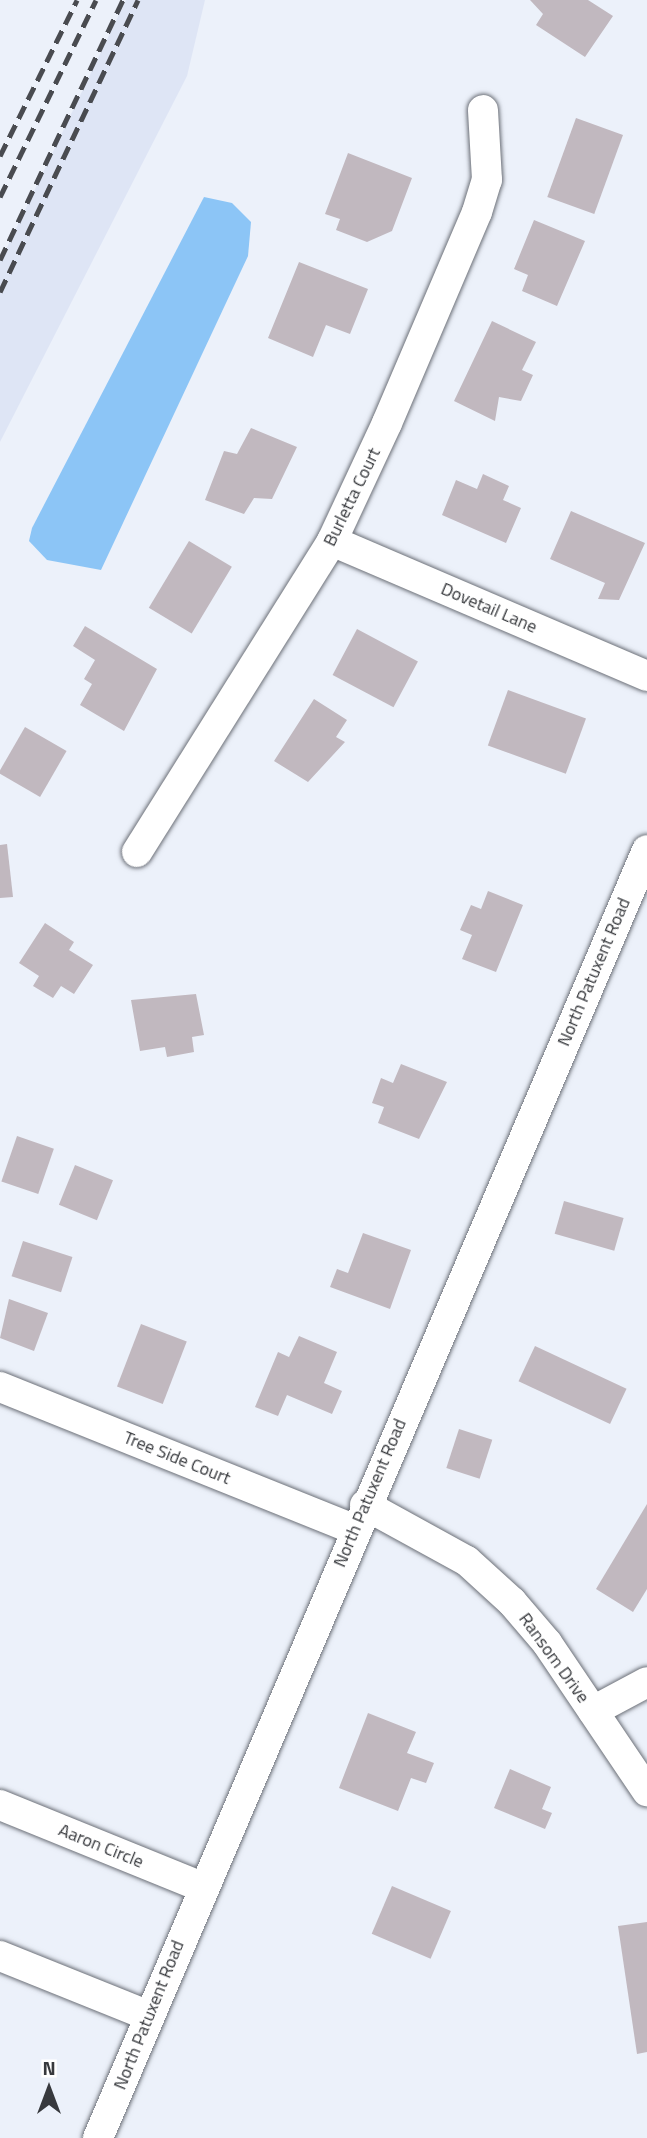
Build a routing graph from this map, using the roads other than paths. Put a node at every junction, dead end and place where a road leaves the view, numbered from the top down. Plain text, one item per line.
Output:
1 (483, 110) dead end
2 (332, 541) junction
3 (647, 676) edge
4 (647, 849) edge
5 (137, 852) dead end
6 (0, 1387) edge
7 (359, 1517) junction
8 (647, 1682) edge
9 (593, 1711) junction
10 (647, 1791) edge
11 (0, 1805) edge
12 (202, 1887) junction
13 (0, 1956) edge
14 (149, 2016) junction
15 (98, 2138) edge

1 - 2 street, Burletta Court
2 - 3 street, Dovetail Lane
2 - 5 street, Burletta Court
4 - 7 street, North Patuxent Road
6 - 7 street, Tree Side Court
7 - 9 street, Ransom Drive
7 - 12 street, North Patuxent Road
8 - 9 street
9 - 10 street, Ransom Drive
11 - 12 street, Aaron Circle
12 - 14 street, North Patuxent Road
13 - 14 street
14 - 15 street, North Patuxent Road

